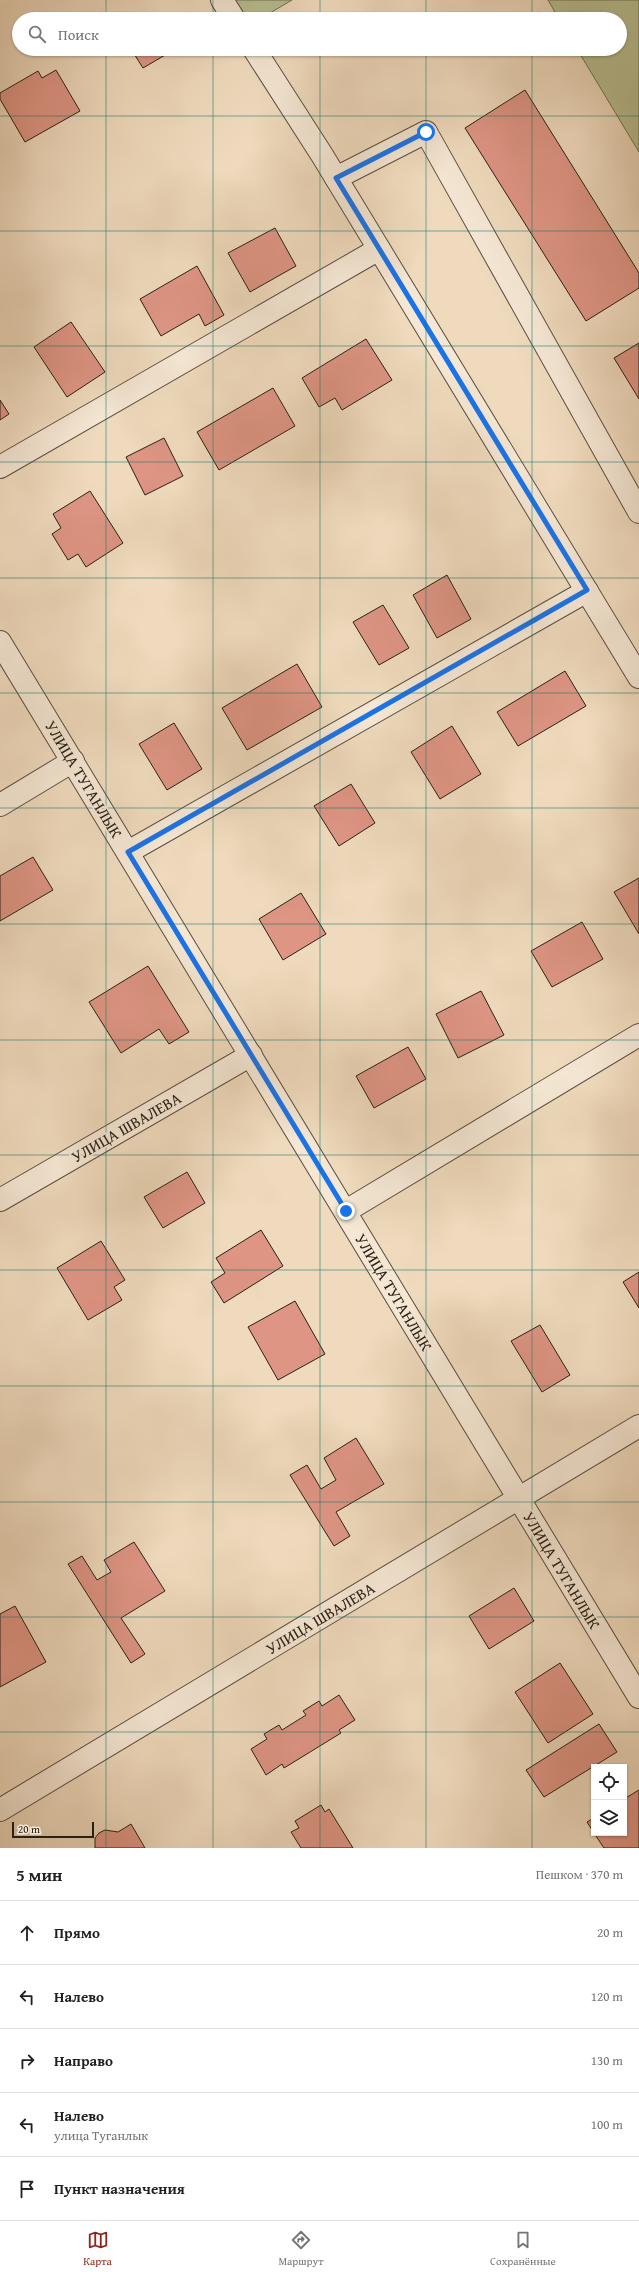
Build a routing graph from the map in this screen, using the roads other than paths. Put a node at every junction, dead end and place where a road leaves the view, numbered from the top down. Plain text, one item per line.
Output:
1 (222, 0) edge
2 (230, 12) edge
3 (258, 56) edge
4 (336, 178) junction
5 (379, 249) junction
6 (0, 467) edge
7 (639, 512) edge
8 (587, 590) junction
9 (0, 642) edge
10 (636, 667) edge
11 (73, 761) junction
12 (0, 805) edge
13 (128, 852) junction
14 (639, 1035) edge
15 (251, 1055) junction
16 (0, 1200) edge
17 (346, 1211) junction
18 (639, 1426) edge
19 (518, 1498) junction
20 (639, 1696) edge
21 (0, 1810) edge

1 - 2 street
3 - 4 street
4 - 5 street
4 - 7 street
5 - 6 street
5 - 8 street
8 - 10 street
8 - 13 street
9 - 11 street, УЛИЦА ТУГАНЛЫК
11 - 12 street
11 - 13 street, УЛИЦА ТУГАНЛЫК
13 - 15 street, УЛИЦА ТУГАНЛЫК
14 - 17 street
15 - 16 street, УЛИЦА ШВАЛЕВА
15 - 17 street, УЛИЦА ТУГАНЛЫК
17 - 19 street, УЛИЦА ТУГАНЛЫК
18 - 19 street, УЛИЦА ШВАЛЕВА
19 - 20 street, УЛИЦА ТУГАНЛЫК
19 - 21 street, УЛИЦА ШВАЛЕВА

